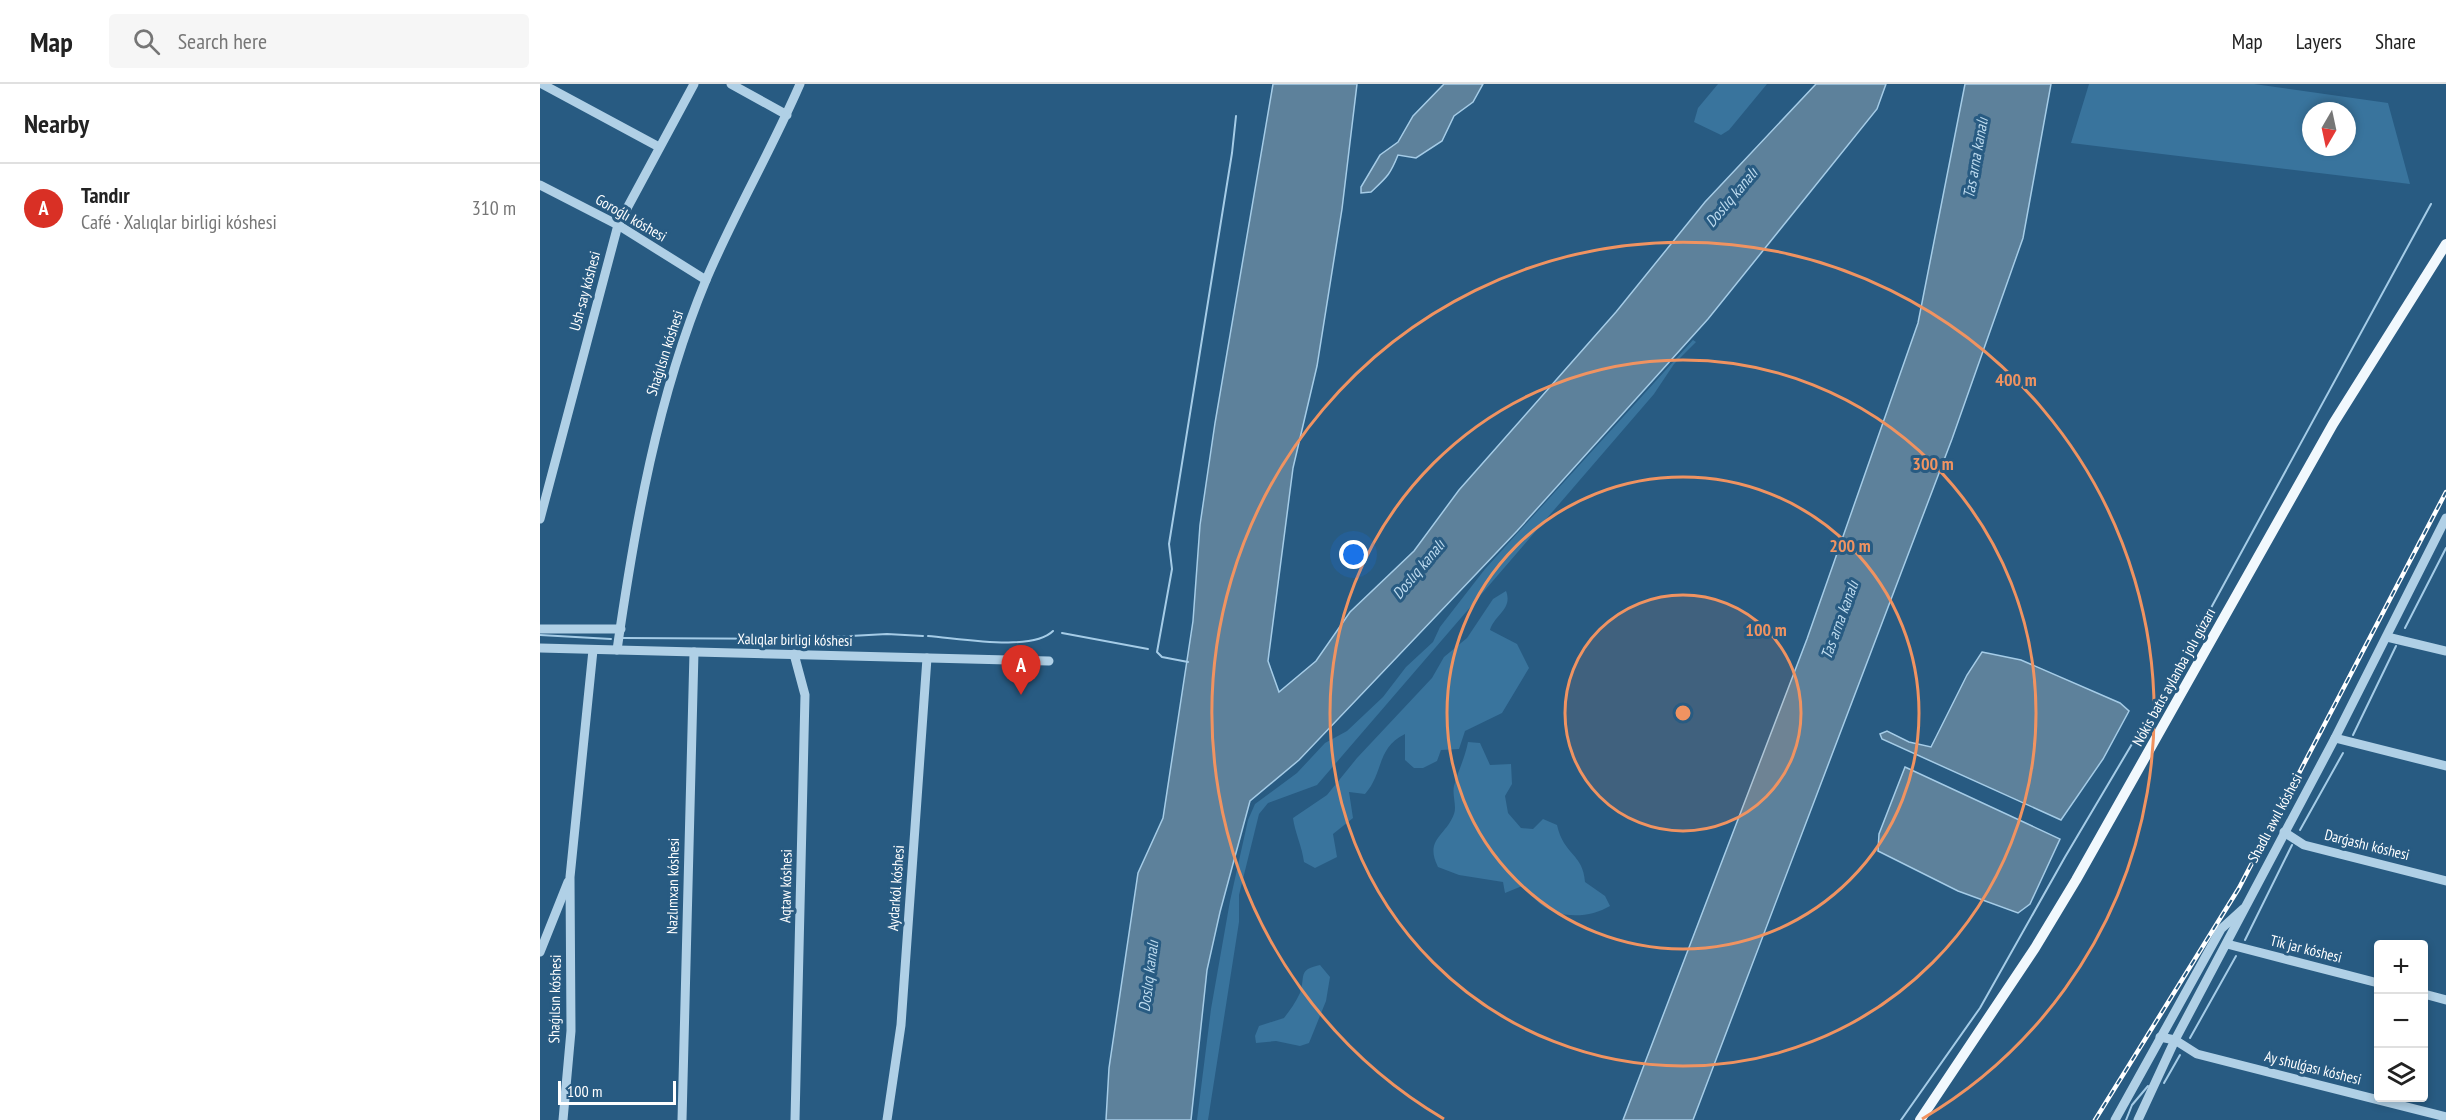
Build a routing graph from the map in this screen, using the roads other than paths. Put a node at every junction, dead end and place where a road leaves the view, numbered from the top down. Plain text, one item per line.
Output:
1 (542, 84) edge
2 (694, 84) edge
3 (731, 84) edge
4 (800, 84) edge
5 (787, 115) junction
6 (659, 147) junction
7 (540, 185) edge
8 (618, 225) junction
9 (2446, 244) edge
10 (706, 280) junction
11 (2446, 518) edge
12 (540, 519) edge
13 (2443, 531) edge
14 (540, 629) edge
15 (621, 629) junction
16 (2386, 637) junction
17 (540, 648) edge
18 (592, 650) junction
19 (617, 650) junction
20 (2446, 651) edge
21 (693, 652) junction
22 (794, 654) junction
23 (927, 658) junction
24 (1049, 661) dead end
25 (2336, 738) junction
26 (2446, 766) edge
27 (2284, 832) junction
28 (570, 877) junction
29 (2446, 881) edge
30 (2247, 905) junction
31 (2227, 944) junction
32 (540, 952) edge
33 (2374, 982) edge
34 (2428, 995) edge
35 (2446, 1000) edge
36 (2160, 1037) junction
37 (2175, 1040) junction
38 (2446, 1117) edge
39 (563, 1120) edge
40 (682, 1120) edge
41 (795, 1120) edge
42 (887, 1120) edge
43 (1920, 1120) edge
44 (2115, 1120) edge
45 (2138, 1120) edge

1 - 6 street
2 - 6 street, Ush-say kóshesi
3 - 5 street
4 - 5 street, Shaǵılsın kóshesi
5 - 10 street, Shaǵılsın kóshesi
6 - 8 street, Ush-say kóshesi
7 - 8 street, Goroǵlı kóshesi
8 - 10 street, Goroǵlı kóshesi
8 - 12 street, Ush-say kóshesi
9 - 43 main road, Nókis batıs aylanba jolı gúzarı
10 - 15 street, Shaǵılsın kóshesi
11 - 13 street, Shadlı awıl kóshesi
13 - 16 street, Shadlı awıl kóshesi
14 - 15 street
15 - 19 street, Shaǵılsın kóshesi
16 - 20 street
16 - 25 street, Shadlı awıl kóshesi
17 - 18 street, Xalıqlar birligi kóshesi
18 - 19 street, Xalıqlar birligi kóshesi
18 - 28 street, Shaǵılsın kóshesi
19 - 21 street, Xalıqlar birligi kóshesi
21 - 22 street, Xalıqlar birligi kóshesi
21 - 40 street, Nazlımxan kóshesi
22 - 23 street, Xalıqlar birligi kóshesi
22 - 41 street, Aqtaw kóshesi
23 - 24 street, Xalıqlar birligi kóshesi
23 - 42 street, Aydarkól kóshesi
25 - 26 street
25 - 27 street, Shadlı awıl kóshesi
27 - 29 street, Darǵashı kóshesi
27 - 30 street, Shadlı awıl kóshesi
28 - 32 street, Shaǵılsın kóshesi
28 - 39 street, Shaǵılsın kóshesi
30 - 31 street, Shadlı awıl kóshesi
30 - 36 street
31 - 33 street, Tik jar kóshesi
31 - 37 street, Shadlı awıl kóshesi
34 - 35 street
36 - 37 street, Ay shulǵası kóshesi
36 - 44 street
37 - 38 street, Ay shulǵası kóshesi
37 - 45 street, Shadlı awıl kóshesi

